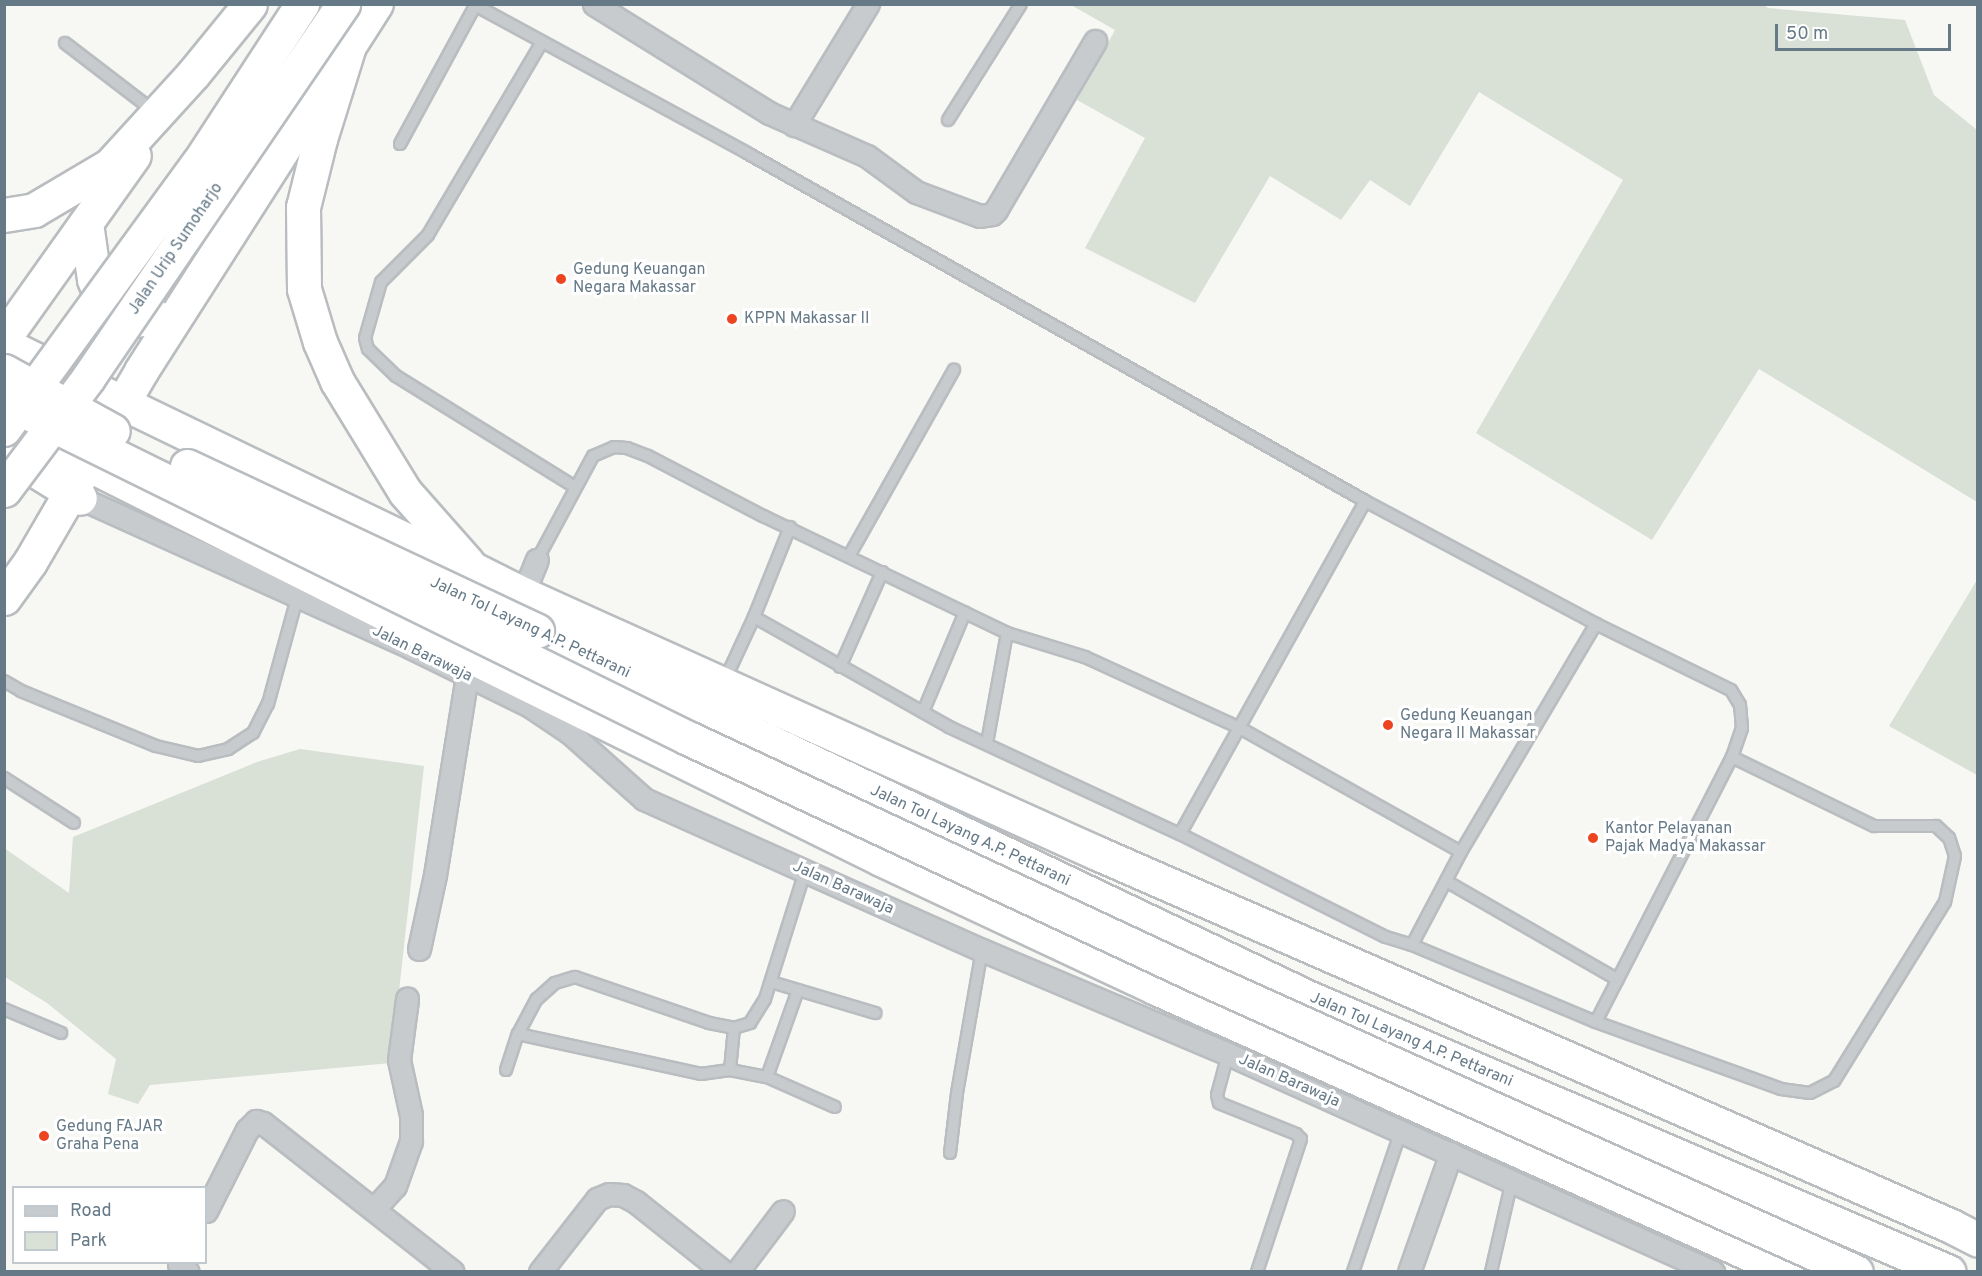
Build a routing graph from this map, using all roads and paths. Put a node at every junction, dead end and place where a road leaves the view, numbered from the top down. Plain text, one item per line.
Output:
1 (302, 4) edge
2 (343, 4) edge
3 (376, 4) edge
4 (594, 4) edge
5 (868, 4) edge
6 (1021, 4) edge
7 (474, 5) edge
8 (241, 7) edge
9 (1095, 41) dead end
10 (542, 42) junction
11 (65, 43) dead end
12 (348, 49) junction
13 (193, 74) junction
14 (158, 114) junction
15 (948, 120) dead end
16 (794, 125) junction
17 (400, 144) dead end
18 (4, 215) edge
19 (86, 223) junction
20 (192, 292) junction
21 (4, 338) edge
22 (4, 344) edge
23 (954, 370) dead end
24 (4, 371) edge
25 (4, 401) edge
26 (123, 403) junction
27 (4, 422) edge
28 (4, 429) edge
29 (4, 451) edge
30 (85, 463) junction
31 (575, 487) junction
32 (4, 490) edge
33 (75, 495) junction
34 (1365, 501) junction
35 (790, 528) junction
36 (849, 556) junction
37 (537, 560) joint
38 (473, 568) junction
39 (882, 572) junction
40 (523, 594) junction
41 (4, 598) edge
42 (297, 598) junction
43 (965, 612) junction
44 (754, 616) junction
45 (1596, 624) junction
46 (1007, 633) junction
47 (840, 667) junction
48 (467, 676) junction
49 (4, 681) edge
50 (723, 684) junction
51 (923, 712) junction
52 (1240, 728) junction
53 (987, 743) junction
54 (1732, 757) junction
55 (4, 778) edge
56 (74, 824) dead end
57 (1180, 834) junction
58 (1461, 852) junction
59 (805, 871) junction
60 (1446, 880) junction
61 (1412, 945) junction
62 (419, 949) dead end
63 (982, 950) junction
64 (1618, 980) junction
65 (771, 982) junction
66 (798, 990) junction
67 (407, 999) dead end
68 (4, 1009) edge
69 (875, 1013) dead end
70 (1596, 1022) junction
71 (734, 1028) junction
72 (61, 1033) dead end
73 (518, 1034) junction
74 (1228, 1054) junction
75 (506, 1070) dead end
76 (730, 1070) junction
77 (767, 1077) junction
78 (835, 1107) dead end
79 (1401, 1131) junction
80 (950, 1153) dead end
81 (1451, 1153) junction
82 (1512, 1180) junction
83 (207, 1209) edge
84 (374, 1209) junction
85 (783, 1211) dead end
86 (1969, 1234) edge
87 (1712, 1271) edge
88 (453, 1272) edge
89 (540, 1272) edge
90 (724, 1272) edge
91 (737, 1272) edge
92 (1257, 1272) edge
93 (1353, 1272) edge
94 (1409, 1272) edge
95 (1491, 1272) edge
96 (1790, 1272) edge
97 (1856, 1272) edge
98 (1949, 1272) edge

1 - 28 highway, Jalan Urip Sumoharjo, bridge
2 - 32 highway, Jalan Urip Sumoharjo, bridge
3 - 12 highway
4 - 16 street
5 - 16 street
6 - 15 lane
7 - 10 lane
7 - 17 lane
8 - 13 highway
9 - 16 street
10 - 31 lane
10 - 34 lane
11 - 14 lane
12 - 20 highway
12 - 38 highway
13 - 14 highway
13 - 19 highway
14 - 18 highway
19 - 20 highway
19 - 21 highway
20 - 26 highway
22 - 26 highway
23 - 36 lane
24 - 98 highway, Jalan Tol Layang A.P. Pettarani, bridge
25 - 97 highway, Jalan Tol Layang A.P. Pettarani, bridge
26 - 30 highway
26 - 38 highway
27 - 30 highway
29 - 33 highway, Jalan Barawaja
30 - 33 highway
30 - 96 highway
31 - 35 lane
31 - 37 lane
33 - 41 highway
33 - 42 street, Jalan Barawaja
34 - 45 lane
34 - 52 lane
35 - 36 lane
35 - 44 lane
36 - 39 lane
37 - 40 street
38 - 40 highway
39 - 43 lane
39 - 47 lane
40 - 50 highway
42 - 48 street, Jalan Barawaja
42 - 49 lane
43 - 46 lane
43 - 51 lane
44 - 47 lane
44 - 50 lane
45 - 54 lane
45 - 58 lane
46 - 52 lane
46 - 53 lane
47 - 51 lane
48 - 59 street, Jalan Barawaja
48 - 62 street
50 - 86 highway
51 - 53 lane
52 - 57 lane
52 - 58 lane
53 - 57 lane
54 - 64 lane
54 - 70 lane
55 - 56 lane
57 - 61 lane
58 - 60 lane
59 - 63 street, Jalan Barawaja
59 - 65 lane
60 - 61 lane
60 - 64 lane
61 - 70 lane
63 - 74 street, Jalan Barawaja
63 - 80 lane
64 - 70 lane
65 - 66 lane
65 - 71 lane
66 - 69 lane
66 - 77 lane
67 - 84 street
68 - 72 lane
71 - 73 lane
71 - 76 lane
73 - 75 lane
73 - 76 lane
74 - 79 street, Jalan Barawaja
74 - 92 lane
76 - 77 lane
77 - 78 lane
79 - 81 street, Jalan Barawaja
79 - 93 lane
81 - 82 street, Jalan Barawaja
81 - 94 street
82 - 87 street, Jalan Barawaja
82 - 95 lane
83 - 84 street
84 - 88 street
85 - 91 street
89 - 90 street

